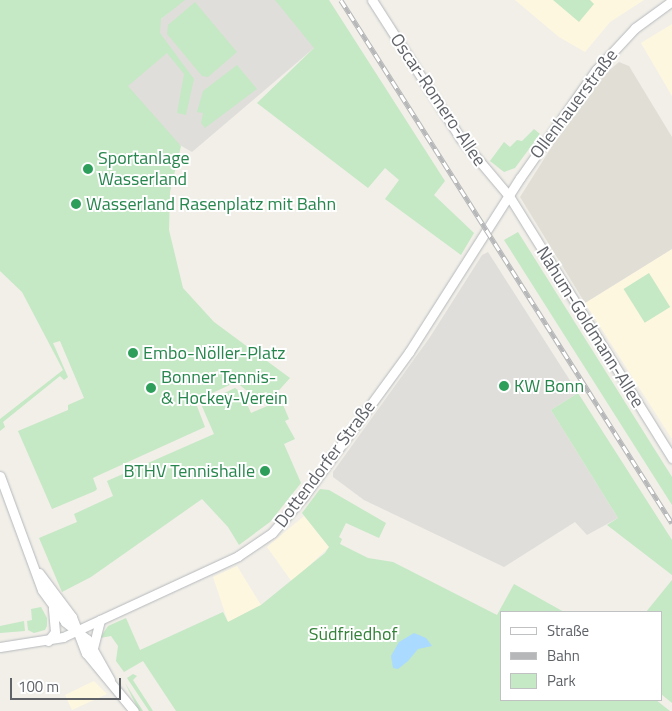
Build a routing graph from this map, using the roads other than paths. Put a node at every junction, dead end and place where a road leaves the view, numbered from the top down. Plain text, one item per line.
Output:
1 (372, 0) edge
2 (672, 1) edge
3 (509, 196) junction
4 (672, 458) edge
5 (0, 476) edge
6 (36, 569) junction
7 (53, 608) junction
8 (100, 620) junction
9 (76, 631) junction
10 (48, 641) junction
11 (0, 647) edge
12 (93, 648) junction
13 (110, 680) junction
14 (134, 711) edge

1 - 3 main road, Oscar-Romero-Allee
2 - 3 main road, Ollenhauerstraße
3 - 4 main road, Nahum-Goldmann-Allee
3 - 8 main road, Dottendorfer Straße
5 - 6 main road
6 - 7 main road
6 - 9 main road
7 - 9 main road
7 - 10 main road
8 - 9 main road, Dottendorfer Straße
8 - 12 main road
9 - 10 main road, Dottendorfer Straße
9 - 12 main road
9 - 13 main road
10 - 11 main road, Dottendorfer Straße
12 - 13 main road
13 - 14 main road

